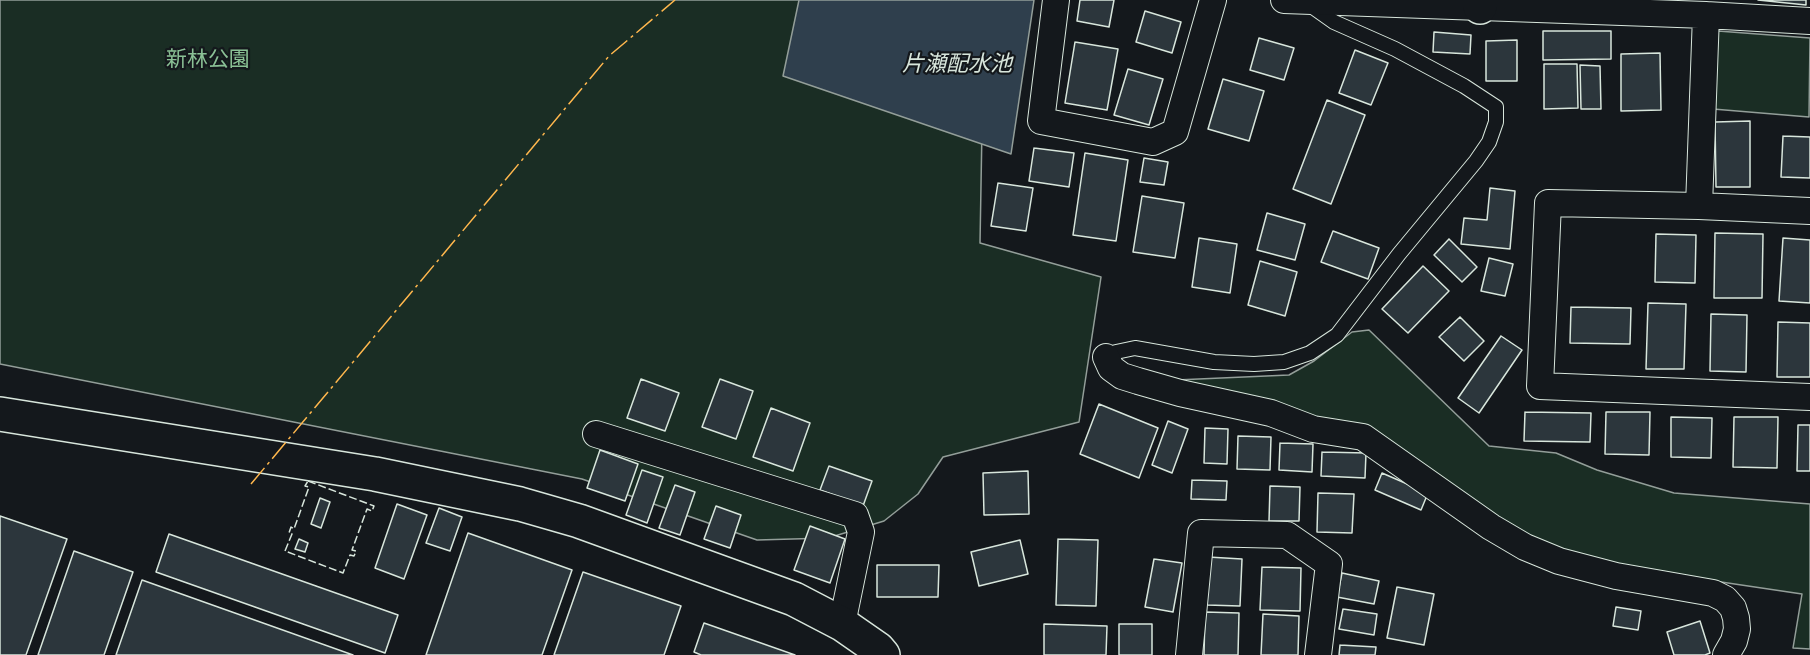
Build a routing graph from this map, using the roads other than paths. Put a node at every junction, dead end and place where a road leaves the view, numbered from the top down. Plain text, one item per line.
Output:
1 (1056, 0) edge
2 (1213, 0) edge
3 (1284, 0) edge
4 (1303, 0) edge
5 (1480, 4) edge
6 (1665, 7) edge
7 (1706, 15) junction
8 (1810, 21) edge
9 (1699, 206) junction
10 (1810, 211) edge
11 (1106, 357) joint
12 (1810, 397) edge
13 (0, 414) edge
14 (596, 434) dead end
15 (842, 624) junction
16 (883, 655) edge
17 (1189, 655) edge
18 (1318, 655) edge
19 (1726, 655) edge

1 - 2 street
3 - 4 street
4 - 5 street
4 - 11 lane
5 - 6 street
6 - 7 street
7 - 8 street
7 - 9 street
9 - 10 street
9 - 12 street
11 - 19 street
13 - 15 street
14 - 15 street
15 - 16 street
17 - 18 street

